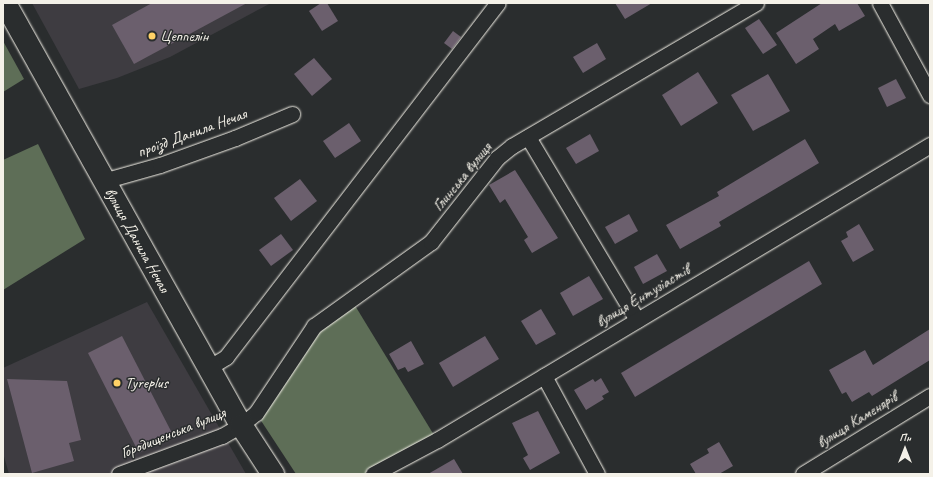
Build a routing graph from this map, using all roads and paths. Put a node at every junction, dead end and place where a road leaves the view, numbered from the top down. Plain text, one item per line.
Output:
1 (5, 3) edge
2 (498, 3) edge
3 (756, 3) edge
4 (880, 3) edge
5 (930, 95) edge
6 (292, 114) dead end
7 (528, 137) junction
8 (930, 145) edge
9 (103, 181) junction
10 (637, 320) junction
11 (208, 368) junction
12 (544, 376) junction
13 (930, 396) edge
14 (241, 425) junction
15 (119, 474) edge
16 (273, 474) edge
17 (373, 474) edge
18 (597, 474) edge
19 (803, 474) edge

1 - 9 main road, вулиця Данила Нечая
2 - 11 street
3 - 7 street, Глинська вулиця
4 - 5 street
6 - 9 street, проїзд Данила Нечая
7 - 10 street
7 - 14 street, Глинська вулиця
8 - 10 street, вулиця Ентузіастів
9 - 11 main road, вулиця Данила Нечая
10 - 12 street, вулиця Ентузіастів
11 - 14 main road, вулиця Данила Нечая
12 - 17 street, вулиця Ентузіастів
12 - 18 street
13 - 19 street, вулиця Каменярів
14 - 15 street, Городищенська вулиця
14 - 16 main road, вулиця Данила Нечая

